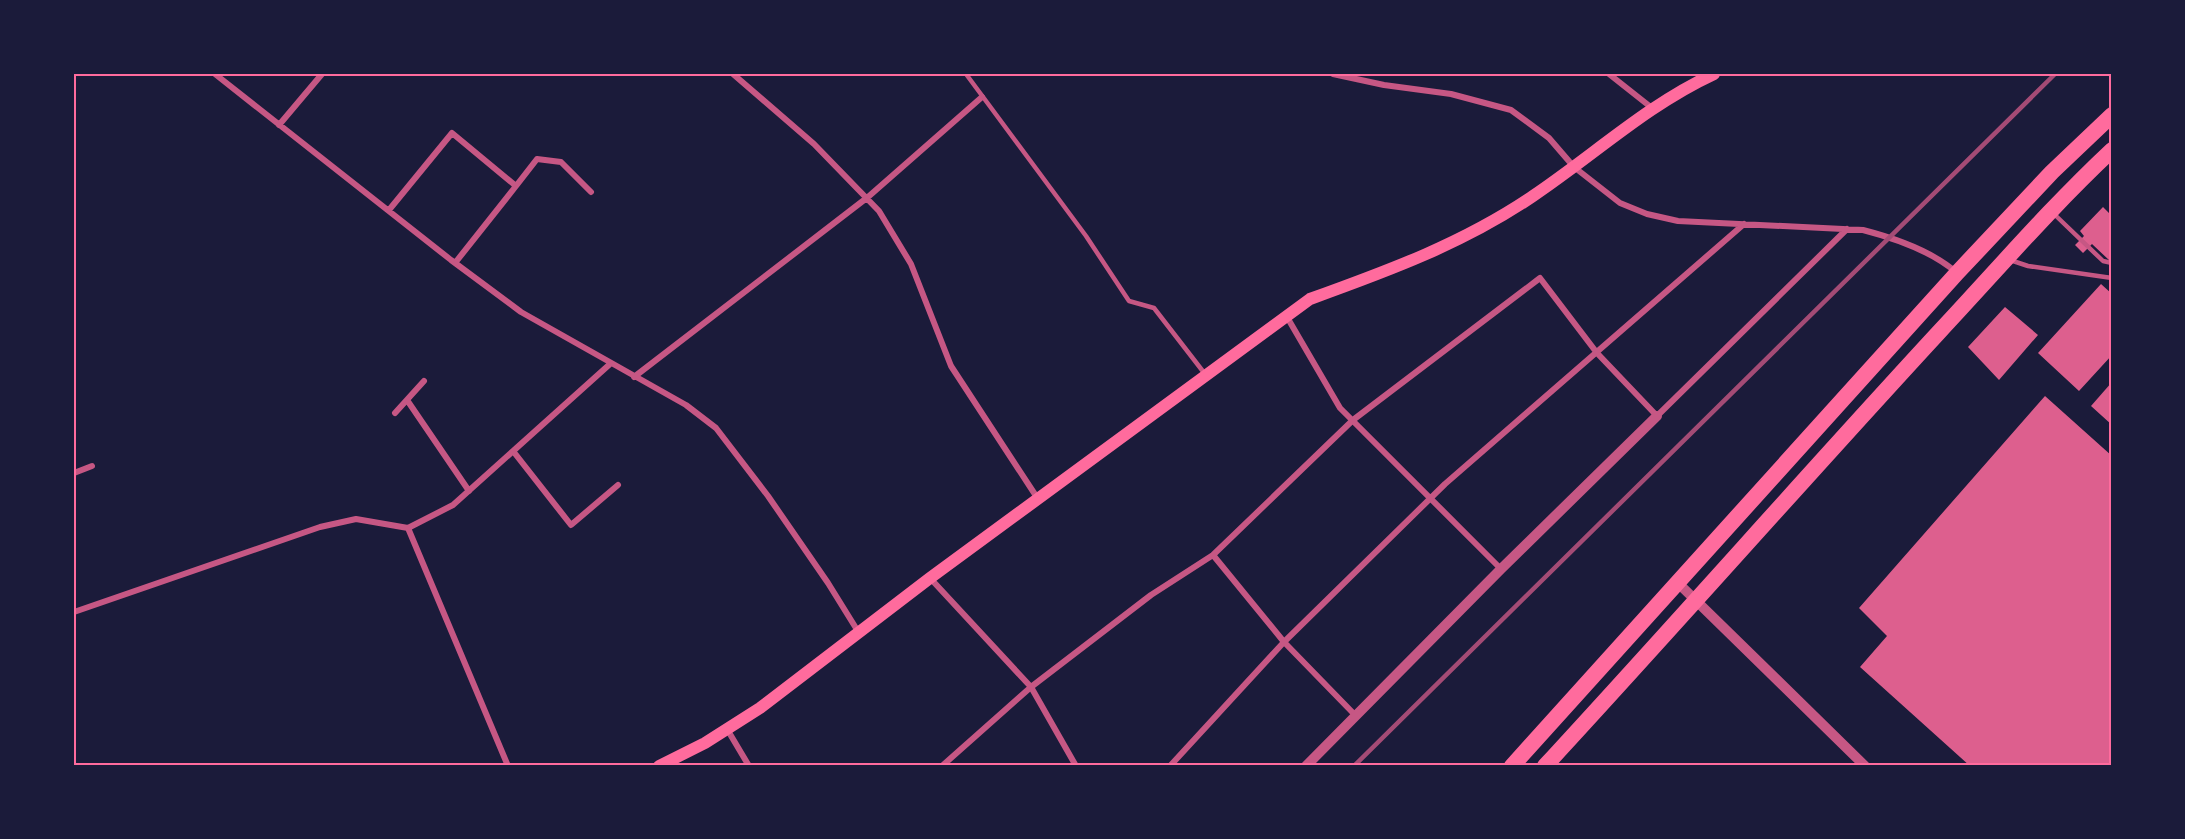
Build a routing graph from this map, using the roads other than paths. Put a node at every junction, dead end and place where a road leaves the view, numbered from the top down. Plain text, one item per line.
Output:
1 (216, 74) edge
2 (322, 74) edge
3 (733, 74) edge
4 (966, 74) edge
5 (1333, 74) edge
6 (1610, 74) edge
7 (1714, 74) edge
8 (982, 97) junction
9 (1652, 108) junction
10 (2112, 115) edge
11 (279, 125) junction
12 (2112, 150) edge
13 (1574, 167) junction
14 (516, 186) junction
15 (591, 192) dead end
16 (868, 198) junction
17 (388, 210) junction
18 (2050, 210) junction
19 (1744, 224) junction
20 (1847, 229) junction
21 (2007, 259) junction
22 (455, 263) junction
23 (2112, 263) edge
24 (1957, 273) junction
25 (2112, 278) edge
26 (1287, 317) junction
27 (1597, 353) junction
28 (610, 364) junction
29 (634, 377) junction
30 (1207, 377) junction
31 (424, 381) dead end
32 (407, 400) junction
33 (395, 413) dead end
34 (1657, 417) junction
35 (1353, 420) junction
36 (513, 451) junction
37 (92, 466) dead end
38 (74, 473) edge
39 (618, 485) dead end
40 (469, 491) junction
41 (1432, 499) junction
42 (1038, 500) junction
43 (408, 528) junction
44 (1213, 555) junction
45 (1501, 569) junction
46 (930, 578) junction
47 (1678, 583) junction
48 (1698, 601) junction
49 (74, 612) edge
50 (859, 633) junction
51 (1284, 642) junction
52 (1031, 687) junction
53 (1356, 716) junction
54 (727, 729) junction
55 (508, 765) edge
56 (659, 765) edge
57 (749, 765) edge
58 (942, 765) edge
59 (1076, 765) edge
60 (1170, 765) edge
61 (1306, 765) edge
62 (1512, 765) edge
63 (1545, 765) edge
64 (1865, 765) edge

1 - 11 street
2 - 11 street
3 - 16 street
4 - 8 lane
5 - 13 street
6 - 9 street
7 - 9 main road
8 - 16 street
8 - 30 lane
9 - 13 main road
10 - 24 highway
11 - 17 street
12 - 18 highway
13 - 19 street
13 - 26 main road
14 - 15 street
14 - 17 street
14 - 22 street
16 - 29 street
16 - 42 street
17 - 22 street
18 - 21 highway
18 - 23 lane
19 - 20 street
19 - 27 street
20 - 24 street
20 - 34 street
21 - 25 lane
21 - 48 highway
22 - 28 street
24 - 47 highway
26 - 30 main road
26 - 35 street
27 - 34 street
27 - 35 street
27 - 41 street
28 - 29 street
28 - 36 street
29 - 50 street
30 - 42 main road
31 - 32 street
32 - 33 street
32 - 40 street
34 - 45 street
35 - 41 street
35 - 44 street
36 - 39 street
36 - 40 street
37 - 38 street
40 - 43 street
41 - 45 street
41 - 51 street
42 - 46 main road
43 - 49 street
43 - 55 street
44 - 51 street
44 - 52 street
45 - 53 street
46 - 50 main road
46 - 52 street
47 - 48 street
47 - 62 highway
48 - 63 highway
48 - 64 street
50 - 54 main road
51 - 53 street
51 - 60 street
52 - 58 street
52 - 59 street
53 - 61 street
54 - 56 main road
54 - 57 street

